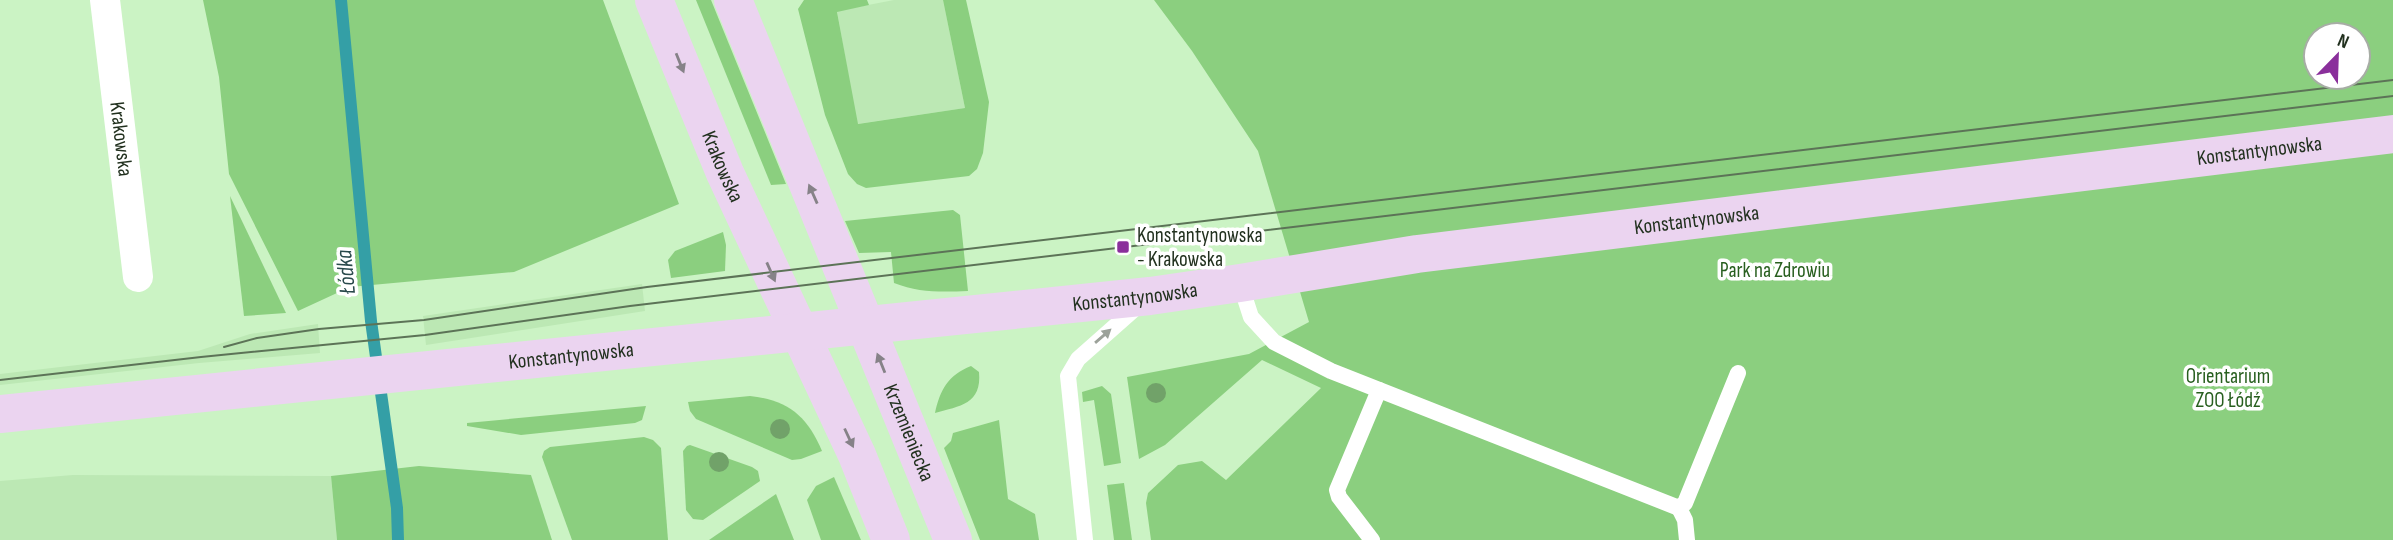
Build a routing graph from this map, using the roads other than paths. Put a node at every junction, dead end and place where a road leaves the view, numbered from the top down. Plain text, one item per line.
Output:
1 (105, 0) edge
2 (654, 0) edge
3 (733, 0) edge
4 (2393, 134) edge
5 (138, 277) dead end
6 (1240, 284) junction
7 (1150, 296) junction
8 (866, 325) junction
9 (798, 332) junction
10 (1738, 373) dead end
11 (1379, 390) junction
12 (0, 414) edge
13 (1679, 508) junction
14 (891, 540) edge
15 (953, 540) edge
16 (1084, 540) edge
17 (1372, 540) edge
18 (1687, 540) edge

1 - 5 street, Krakowska
2 -> 9 main road, Krakowska
8 -> 3 main road
4 - 6 main road, Konstantynowska
6 - 7 main road, Konstantynowska
6 - 11 lane
7 - 8 main road, Konstantynowska
16 -> 7 lane
8 - 9 main road, Konstantynowska
15 -> 8 main road, Krzemieniecka
9 - 12 main road, Konstantynowska
9 -> 14 main road
10 - 13 lane
11 - 13 lane
11 - 17 lane
13 - 18 lane

